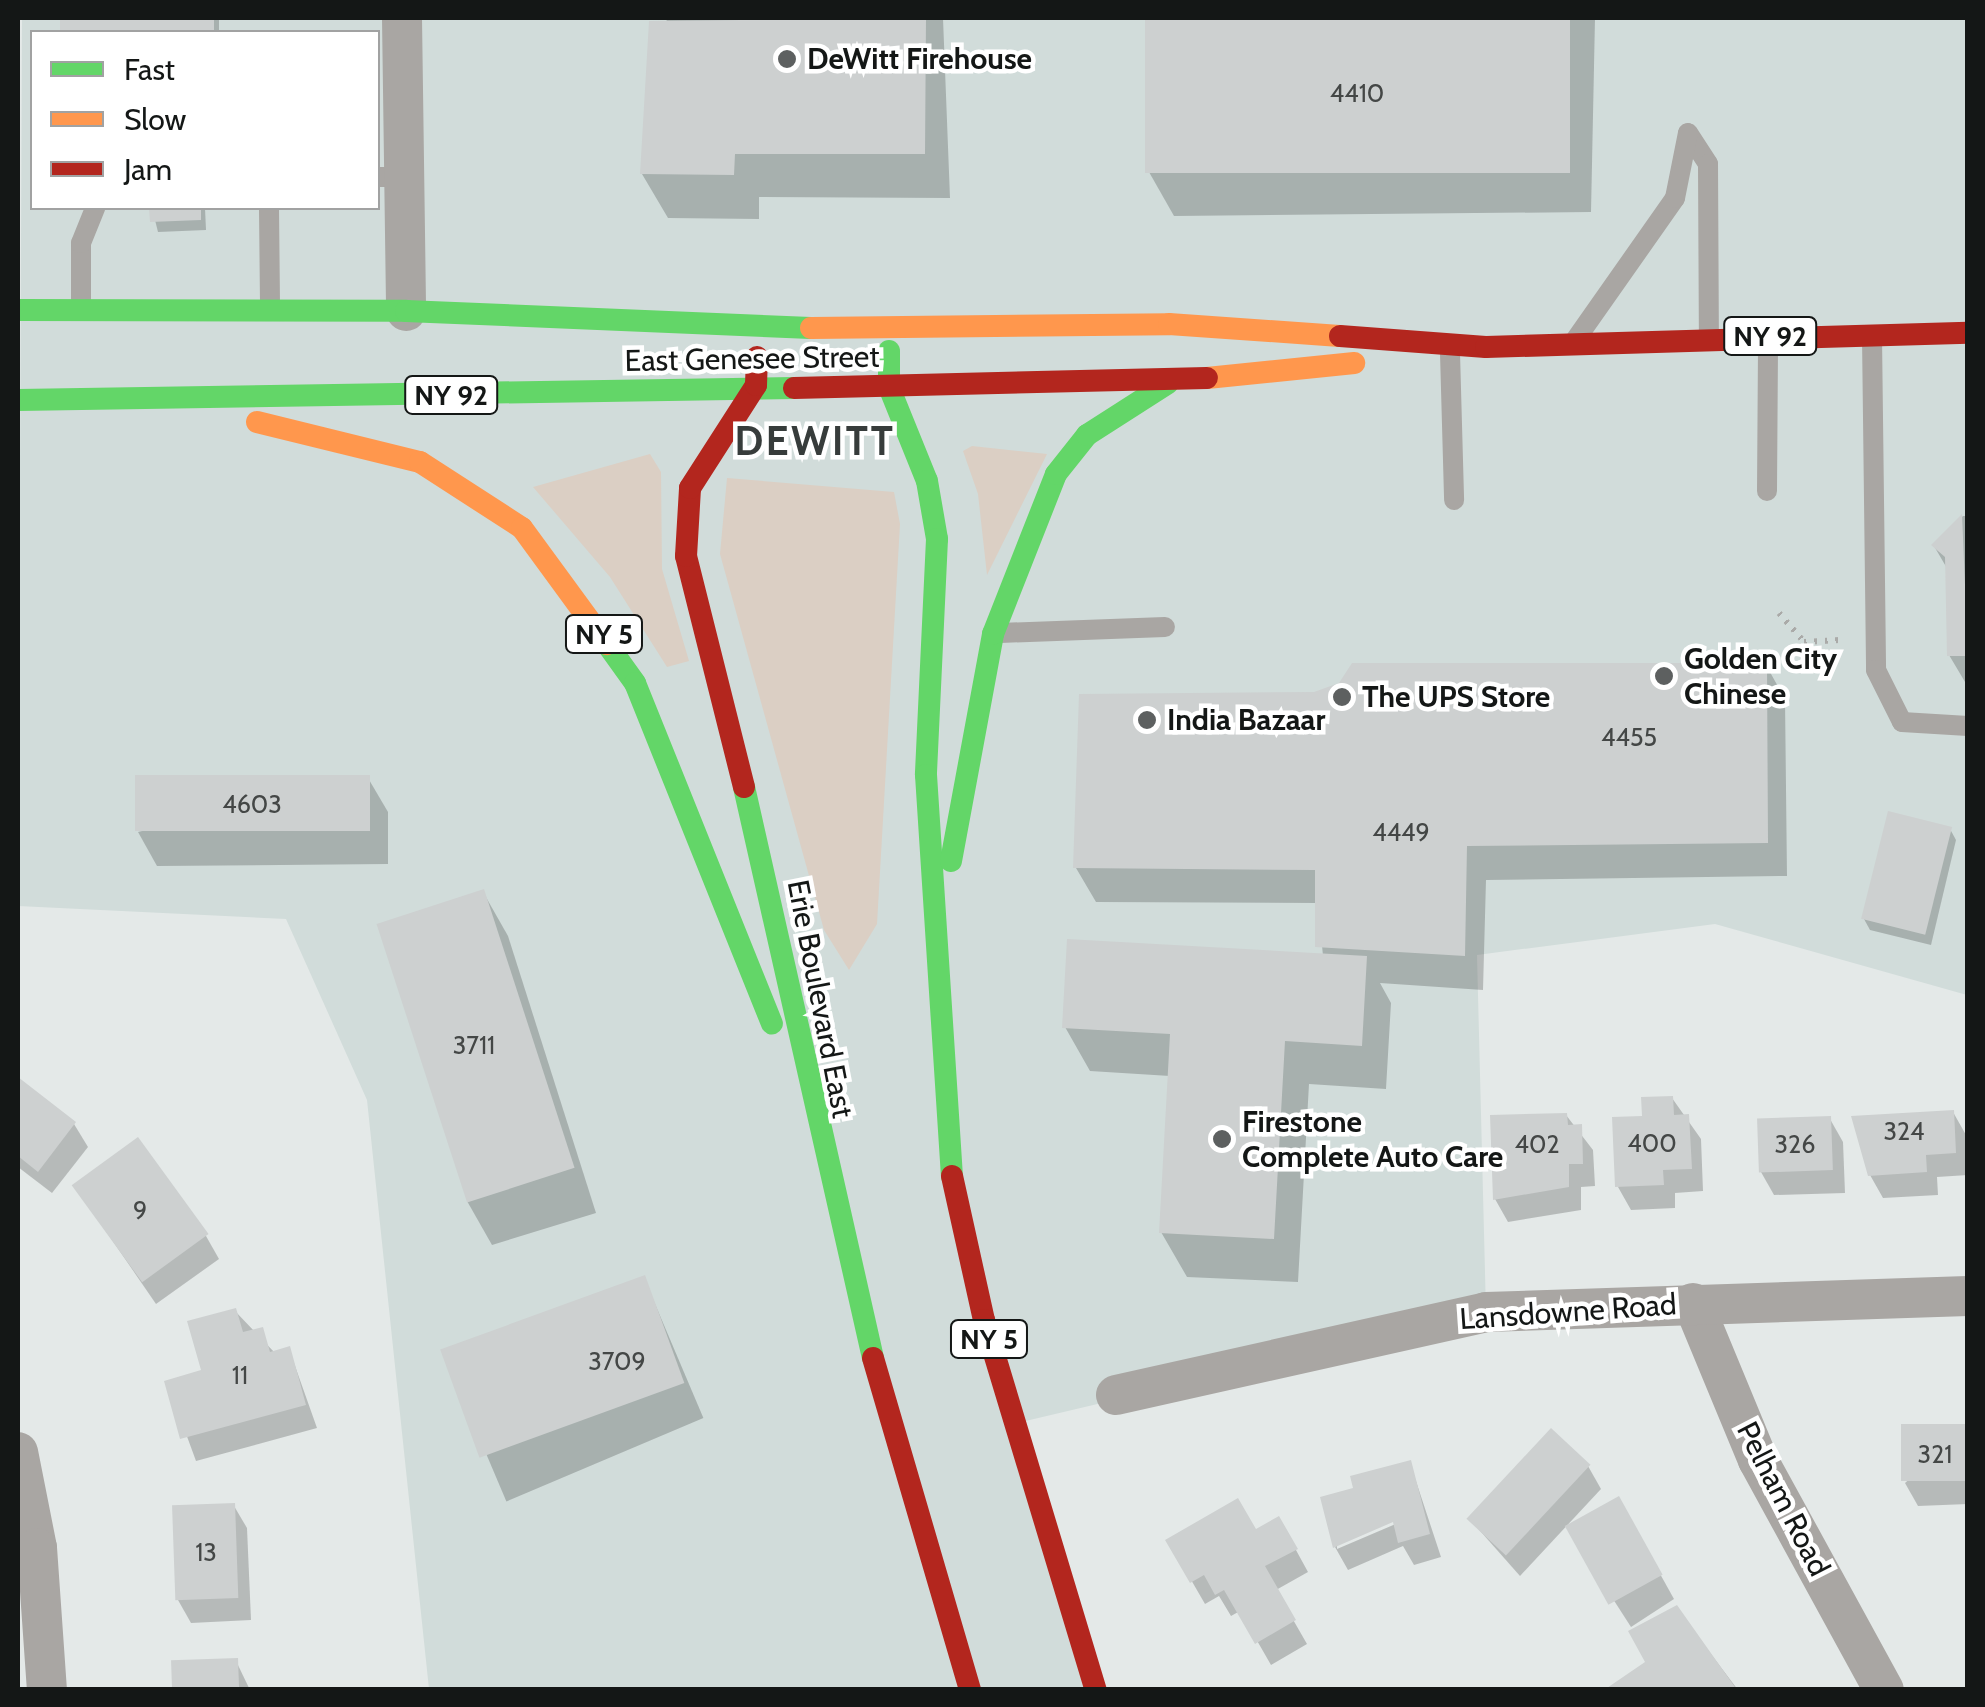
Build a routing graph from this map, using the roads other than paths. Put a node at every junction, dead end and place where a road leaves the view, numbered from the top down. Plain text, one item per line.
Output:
1 (402, 18) edge
2 (390, 177) edge
3 (94, 210) edge
4 (269, 210) edge
5 (18, 310) edge
6 (81, 311) junction
7 (270, 312) junction
8 (406, 312) junction
9 (889, 328) junction
10 (759, 329) junction
11 (1968, 333) edge
12 (1872, 334) junction
13 (1768, 336) junction
14 (1709, 337) junction
15 (1572, 343) junction
16 (1486, 347) junction
17 (1450, 353) junction
18 (1170, 382) junction
19 (756, 385) junction
20 (889, 386) junction
21 (18, 400) edge
22 (146, 401) junction
23 (1767, 491) dead end
24 (1454, 500) dead end
25 (1165, 626) dead end
26 (993, 634) junction
27 (1968, 726) edge
28 (930, 977) junction
29 (814, 1127) junction
30 (1968, 1296) edge
31 (1693, 1303) junction
32 (1116, 1394) dead end
33 (18, 1452) edge
34 (47, 1690) edge
35 (970, 1690) edge
36 (1096, 1690) edge
37 (1884, 1690) edge

1 - 2 street
2 - 8 street
3 - 6 lane
4 - 7 lane
5 - 6 main road, East Genesee Street
6 - 7 main road, East Genesee Street
7 - 8 main road, East Genesee Street
8 - 10 main road, East Genesee Street
9 - 10 main road, East Genesee Street
9 - 16 main road, East Genesee Street / NY 92
9 - 20 main road, NY 5
10 - 19 main road, Erie Boulevard East / NY 5
11 - 12 main road, East Genesee Street / NY 92
12 - 13 main road, East Genesee Street / NY 92
12 - 27 lane
13 - 14 main road, East Genesee Street / NY 92
13 - 23 lane
14 - 15 main road, East Genesee Street / NY 92
14 - 15 lane
15 - 16 main road, East Genesee Street / NY 92
16 - 17 main road, East Genesee Street / NY 92
17 - 18 main road, East Genesee Street / NY 92
17 - 24 lane
18 - 20 main road, East Genesee Street / NY 92
18 - 26 main road
19 - 20 main road, East Genesee Street / NY 92
19 - 22 main road, East Genesee Street / NY 92
19 - 29 main road, Erie Boulevard East / NY 5
20 - 28 main road, NY 5
21 - 22 main road, East Genesee Street / NY 5
22 - 29 main road, NY 5
25 - 26 lane
26 - 28 main road
28 - 36 main road, NY 5
29 - 35 main road, Erie Boulevard East / NY 5
30 - 31 street, Lansdowne Road
31 - 32 street, Lansdowne Road
31 - 37 street, Pelham Road
33 - 34 street

